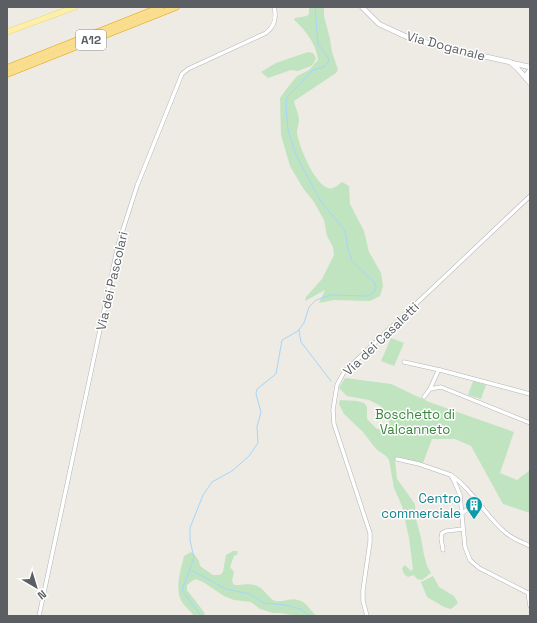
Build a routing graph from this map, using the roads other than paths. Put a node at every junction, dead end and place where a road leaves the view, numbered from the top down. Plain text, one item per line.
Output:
1 (75, 7) edge
2 (161, 7) edge
3 (176, 7) edge
4 (274, 7) edge
5 (362, 7) edge
6 (7, 32) edge
7 (510, 62) junction
8 (522, 64) junction
9 (7, 68) edge
10 (518, 68) junction
11 (530, 68) edge
12 (7, 74) edge
13 (529, 81) edge
14 (530, 196) edge
15 (404, 362) dead end
16 (440, 370) junction
17 (430, 389) junction
18 (530, 394) edge
19 (424, 397) dead end
20 (529, 422) edge
21 (397, 459) dead end
22 (451, 475) junction
23 (483, 508) junction
24 (462, 513) junction
25 (463, 529) junction
26 (530, 546) edge
27 (443, 550) dead end
28 (529, 594) edge
29 (530, 606) edge
30 (39, 616) edge
31 (367, 616) edge

1 - 6 main road
2 - 9 highway, A12
3 - 12 highway, A12
4 - 30 street, Via dei Pascolari
5 - 7 main road, Via Doganale
7 - 8 main road
7 - 10 main road, Via Doganale
8 - 10 main road
8 - 11 main road
10 - 11 main road
10 - 13 main road, Via Doganale
11 - 13 main road
14 - 31 street, Via dei Casaletti
15 - 16 street
16 - 17 street
16 - 18 street
17 - 19 street
17 - 20 street
21 - 22 street
22 - 23 street
22 - 24 street
23 - 24 street
23 - 26 street
24 - 25 street
25 - 27 street
25 - 28 street
28 - 29 street

